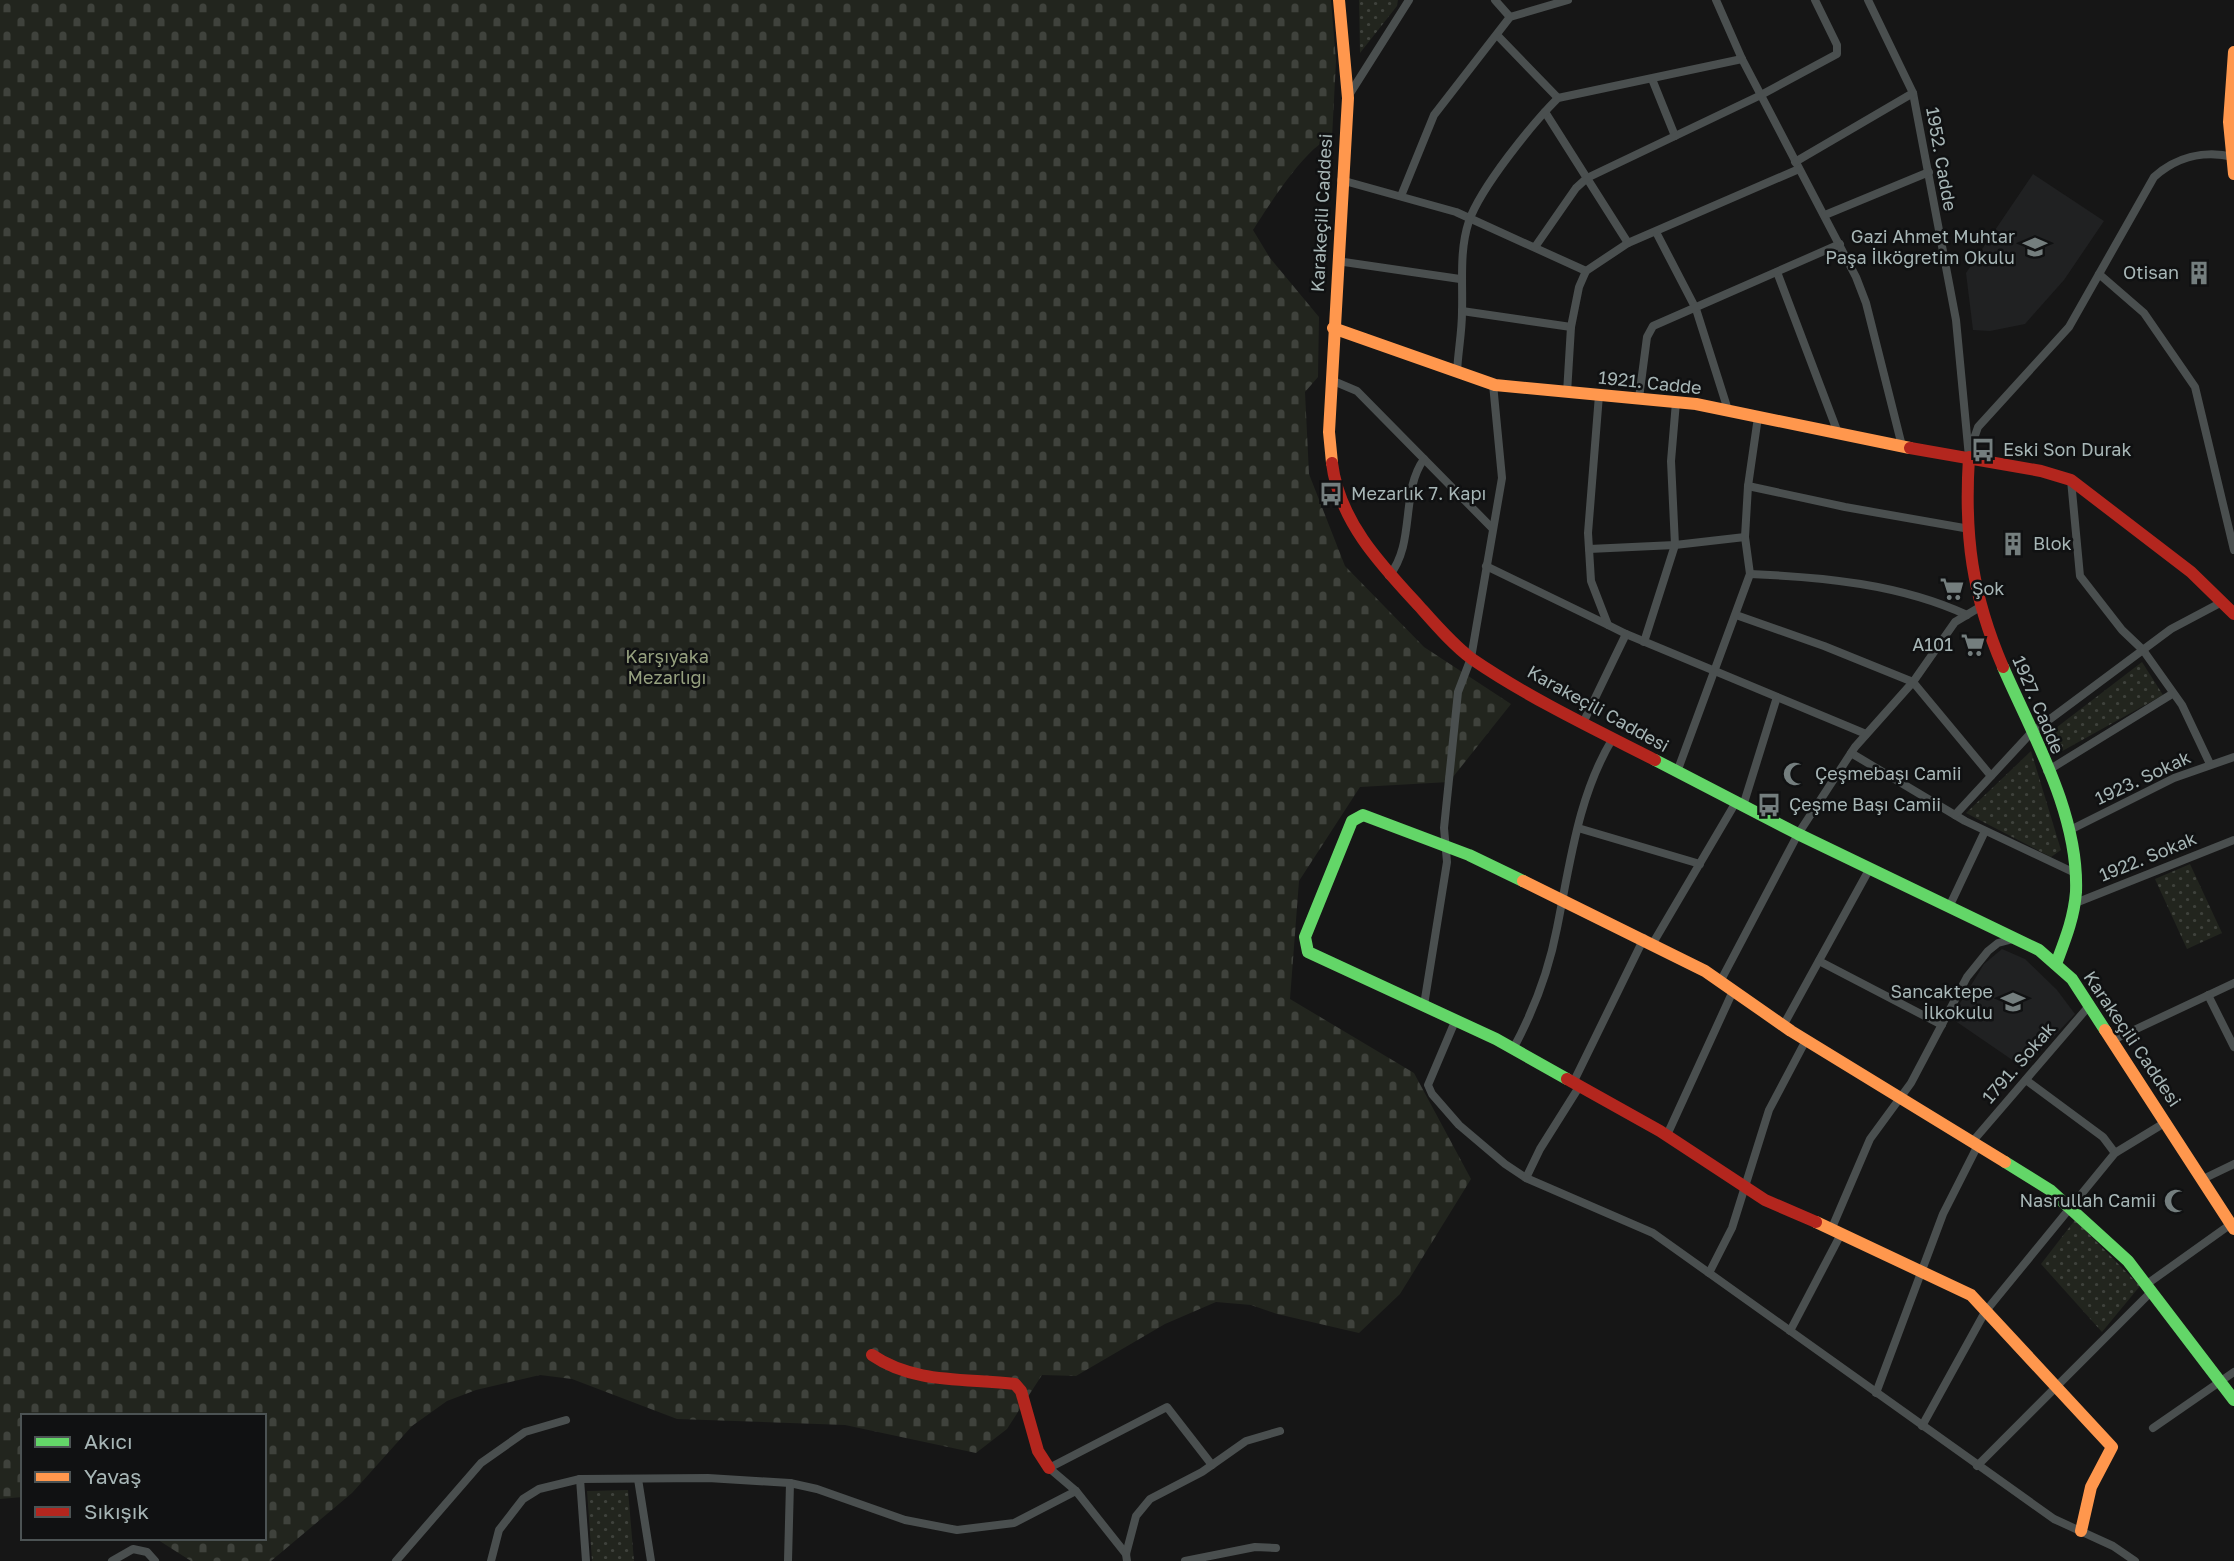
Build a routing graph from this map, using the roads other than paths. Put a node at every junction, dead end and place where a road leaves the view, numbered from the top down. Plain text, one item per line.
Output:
1 (1339, 0) edge
2 (1409, 0) edge
3 (1495, 0) edge
4 (1568, 0) edge
5 (1716, 0) edge
6 (1815, 0) edge
7 (1868, 0) edge
8 (1510, 18) junction
9 (1497, 35) junction
10 (2234, 52) edge
11 (1742, 59) junction
12 (1652, 79) junction
13 (1913, 93) junction
14 (1761, 95) junction
15 (1348, 98) junction
16 (1558, 99) junction
17 (1545, 112) junction
18 (1675, 136) junction
19 (2233, 157) edge
20 (1797, 166) junction
21 (1929, 172) junction
22 (2234, 174) edge
23 (1587, 178) junction
24 (1341, 180) junction
25 (1401, 196) junction
26 (1825, 215) junction
27 (1470, 218) junction
28 (1656, 232) junction
29 (1628, 243) junction
30 (1840, 244) junction
31 (1535, 247) junction
32 (1337, 261) junction
33 (1586, 271) junction
34 (1777, 272) junction
35 (2099, 274) junction
36 (1460, 279) junction
37 (1696, 309) junction
38 (1462, 311) junction
39 (1571, 327) junction
40 (1333, 328) junction
41 (1457, 372) junction
42 (1331, 380) junction
43 (1493, 384) junction
44 (1567, 393) junction
45 (1599, 395) junction
46 (1639, 398) junction
47 (1676, 402) junction
48 (1728, 410) junction
49 (1758, 417) junction
50 (1838, 433) junction
51 (1902, 446) junction
52 (1969, 457) junction
53 (1424, 459) junction
54 (2071, 480) junction
55 (1748, 486) junction
56 (1492, 528) junction
57 (1964, 528) junction
58 (1745, 537) junction
59 (1675, 545) junction
60 (1589, 550) junction
61 (2234, 550) edge
62 (1486, 566) junction
63 (1751, 573) junction
64 (1389, 576) junction
65 (2222, 602) junction
66 (1980, 607) junction
67 (2234, 614) edge
68 (1737, 615) junction
69 (1967, 615) junction
70 (1608, 625) junction
71 (1626, 634) junction
72 (1644, 642) junction
73 (2143, 650) junction
74 (1471, 658) junction
75 (1716, 672) junction
76 (1913, 682) junction
77 (2172, 694) junction
78 (1777, 697) junction
79 (1583, 723) junction
80 (1866, 734) junction
81 (2030, 734) junction
82 (1613, 738) junction
83 (1851, 753) junction
84 (2234, 757) edge
85 (2210, 764) junction
86 (2047, 771) junction
87 (1677, 772) junction
88 (1991, 776) junction
89 (1739, 804) junction
90 (1955, 815) junction
91 (1578, 828) junction
92 (1985, 831) junction
93 (2068, 831) junction
94 (1798, 834) junction
95 (2234, 841) edge
96 (1444, 845) junction
97 (1700, 864) junction
98 (1870, 868) junction
99 (2075, 873) junction
100 (1562, 899) junction
101 (2073, 904) junction
102 (1950, 905) junction
103 (2018, 938) junction
104 (1649, 940) junction
105 (1819, 961) junction
106 (2056, 964) junction
107 (1720, 982) junction
108 (2234, 984) edge
109 (1733, 991) junction
110 (2208, 995) junction
111 (1424, 1005) junction
112 (2090, 1006) junction
113 (1455, 1019) junction
114 (1941, 1025) junction
115 (1783, 1026) junction
116 (1806, 1040) junction
117 (2113, 1040) junction
118 (2234, 1047) edge
119 (1513, 1049) junction
120 (2026, 1080) junction
121 (1576, 1085) junction
122 (1902, 1097) junction
123 (2166, 1122) junction
124 (1667, 1135) junction
125 (1975, 1143) junction
126 (2115, 1153) junction
127 (2234, 1164) edge
128 (1526, 1178) junction
129 (2203, 1179) junction
130 (1746, 1187) junction
131 (2071, 1207) junction
132 (2232, 1226) edge
133 (1836, 1232) junction
134 (1924, 1271) junction
135 (1709, 1273) junction
136 (2150, 1288) junction
137 (1985, 1312) junction
138 (1790, 1331) junction
139 (872, 1355) dead end
140 (2234, 1372) edge
141 (2221, 1381) junction
142 (2058, 1387) junction
143 (1876, 1394) junction
144 (2234, 1400) edge
145 (566, 1420) dead end
146 (1922, 1426) junction
147 (2153, 1429) dead end
148 (1280, 1431) dead end
149 (1212, 1465) junction
150 (1977, 1465) junction
151 (1049, 1468) junction
152 (580, 1479) junction
153 (638, 1479) junction
154 (790, 1483) junction
155 (1076, 1491) junction
156 (2081, 1531) junction
157 (1276, 1548) dead end
158 (1127, 1558) edge
159 (112, 1561) edge
160 (155, 1561) edge
161 (396, 1561) edge
162 (491, 1561) edge
163 (586, 1561) edge
164 (650, 1561) edge
165 (788, 1561) edge
166 (1185, 1561) edge
167 (2135, 1561) edge

1 - 15 street, Karakeçili Caddesi
2 - 15 street
3 - 8 street
4 - 8 street
5 - 11 street
6 - 14 street
7 - 13 street, 1952. Cadde
8 - 9 street
9 - 16 street
9 - 25 street
10 - 19 street
11 - 12 street
11 - 14 street
12 - 16 street
12 - 18 street
13 - 20 street
13 - 21 street, 1952. Cadde
14 - 18 street
14 - 20 street
15 - 24 street, Karakeçili Caddesi
16 - 17 street
17 - 23 street
17 - 27 street
18 - 23 street
19 - 22 street
19 - 35 street
20 - 26 street
20 - 28 street
21 - 26 street
21 - 52 street, 1952. Cadde
23 - 29 street
23 - 31 street
24 - 25 street
24 - 32 street, Karakeçili Caddesi
25 - 27 street
26 - 30 street
27 - 31 street
27 - 36 street
28 - 29 street
28 - 37 street
29 - 33 street
30 - 34 street
30 - 51 street
31 - 33 street
32 - 36 street
32 - 40 street, Karakeçili Caddesi
33 - 39 street
34 - 37 street
34 - 50 street
35 - 52 street
35 - 61 street
36 - 38 street
37 - 46 street
37 - 48 street
38 - 39 street
38 - 41 street
39 - 44 street
40 - 41 street, 1921. Cadde
40 - 42 street, Karakeçili Caddesi
41 - 43 street, 1921. Cadde
42 - 53 street
42 - 64 street, Karakeçili Caddesi
43 - 44 street, 1921. Cadde
43 - 56 street
44 - 45 street, 1921. Cadde
45 - 46 street, 1921. Cadde
45 - 60 street
46 - 47 street, 1921. Cadde
47 - 48 street, 1921. Cadde
47 - 59 street
48 - 49 street, 1921. Cadde
49 - 50 street, 1921. Cadde
49 - 55 street
50 - 51 street, 1921. Cadde
51 - 52 street, 1921. Cadde
52 - 54 street, 1921. Cadde
52 - 57 street, 1927. Cadde
53 - 56 street
53 - 64 street
54 - 65 street
54 - 73 street
55 - 57 street
55 - 58 street
56 - 62 street
57 - 66 street, 1927. Cadde
58 - 59 street
58 - 63 street
59 - 60 street
59 - 72 street
60 - 70 street
62 - 70 street
62 - 74 street
63 - 68 street
63 - 69 street
64 - 74 street, Karakeçili Caddesi
65 - 67 street
65 - 73 street
66 - 69 street
66 - 81 street, 1927. Cadde
68 - 75 street
68 - 76 street
69 - 76 street
70 - 71 street
71 - 72 street
71 - 79 street
72 - 75 street
73 - 77 street
73 - 81 street
74 - 79 street, Karakeçili Caddesi
74 - 96 street
75 - 78 street
75 - 87 street
76 - 80 street
76 - 88 street
77 - 85 street
77 - 86 street
78 - 80 street
78 - 89 street
79 - 82 street, Karakeçili Caddesi
80 - 83 street
81 - 86 street, 1927. Cadde
81 - 88 street
82 - 87 street, Karakeçili Caddesi
82 - 91 street
83 - 90 street
83 - 94 street
84 - 85 street, 1923. Sokak
85 - 93 street, 1923. Sokak
86 - 93 street, 1927. Cadde
87 - 89 street, Karakeçili Caddesi
88 - 90 street
89 - 94 street, Karakeçili Caddesi
89 - 97 street
90 - 92 street
91 - 97 street
91 - 100 street
92 - 99 street
92 - 102 street
93 - 99 street, 1927. Cadde
94 - 98 street, Karakeçili Caddesi
94 - 107 street
95 - 101 street, 1922. Sokak
96 - 100 street
96 - 111 street
96 - 111 street
97 - 104 street
98 - 102 street, Karakeçili Caddesi
98 - 105 street
99 - 101 street, 1927. Cadde
100 - 104 street
100 - 119 street
101 - 106 street, 1927. Cadde
102 - 103 street, Karakeçili Caddesi
103 - 106 street, Karakeçili Caddesi
103 - 114 street
104 - 107 street
104 - 121 street
105 - 114 street
105 - 115 street
106 - 112 street, Karakeçili Caddesi
107 - 109 street
108 - 110 street
109 - 115 street
109 - 124 street
110 - 117 street
110 - 118 street
111 - 113 street
112 - 117 street, Karakeçili Caddesi
112 - 120 street, 1791. Sokak
113 - 119 street
113 - 128 street
114 - 122 street
115 - 116 street
116 - 122 street
116 - 130 street
117 - 123 street, Karakeçili Caddesi
119 - 121 street
120 - 125 street, 1791. Sokak
120 - 126 street
121 - 124 street
121 - 128 street
122 - 125 street
122 - 133 street
123 - 126 street
123 - 129 street, Karakeçili Caddesi
124 - 130 street
125 - 131 street
125 - 134 street, 1791. Sokak
126 - 131 street
127 - 129 street
128 - 135 street
129 - 132 street, Karakeçili Caddesi
130 - 133 street
130 - 135 street
131 - 136 street
131 - 137 street
132 - 136 street
133 - 134 street
133 - 138 street
134 - 137 street
134 - 143 street, 1791. Sokak
135 - 138 street
136 - 141 street
136 - 142 street
137 - 142 street
137 - 146 street
138 - 143 street
139 - 151 street
140 - 141 street
141 - 144 street
141 - 147 street
142 - 150 street
142 - 156 street
143 - 146 street
145 - 161 street
146 - 150 street
148 - 149 street
149 - 151 street
149 - 158 street
150 - 156 street
151 - 155 street
152 - 153 street
152 - 162 street
152 - 163 street
153 - 154 street
153 - 164 street
154 - 155 street
154 - 165 street
155 - 158 street
156 - 167 street
157 - 166 street
159 - 160 street

